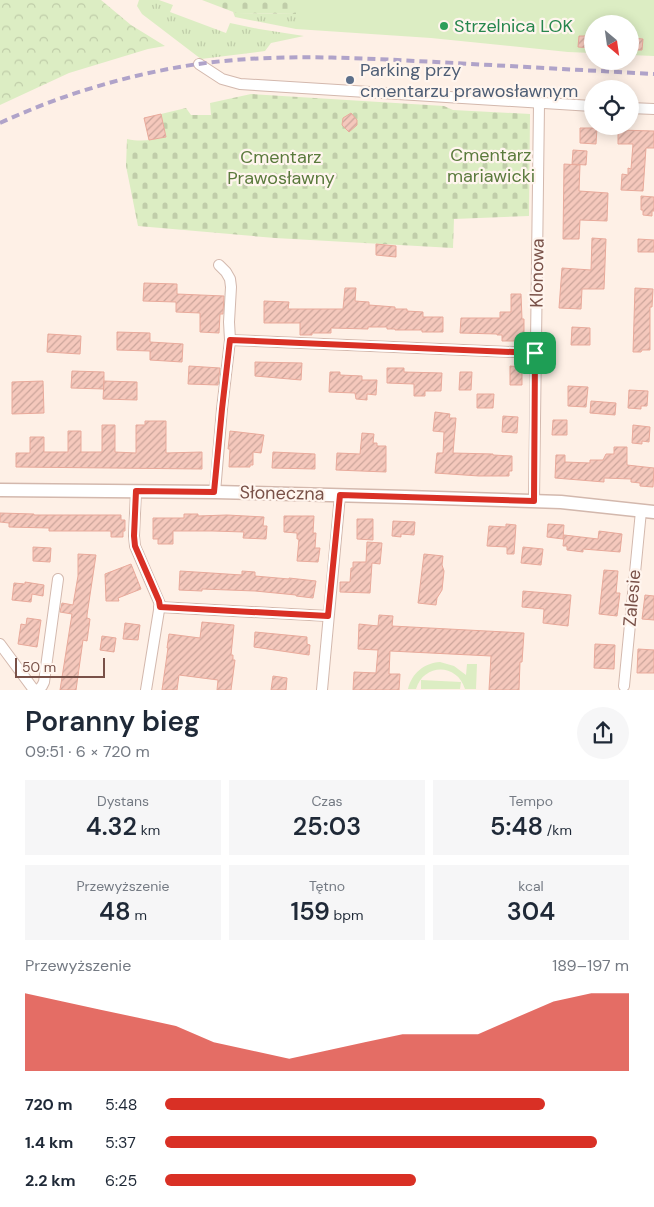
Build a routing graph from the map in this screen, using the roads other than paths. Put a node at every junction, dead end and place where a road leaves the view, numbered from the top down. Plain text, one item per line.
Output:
1 (199, 64) dead end
2 (539, 104) junction
3 (584, 106) edge
4 (639, 108) edge
5 (654, 109) edge
6 (219, 265) dead end
7 (230, 340) junction
8 (535, 353) junction
9 (0, 490) edge
10 (136, 491) junction
11 (214, 492) junction
12 (340, 495) junction
13 (534, 501) junction
14 (641, 511) junction
15 (654, 512) edge
16 (58, 579) dead end
17 (160, 607) junction
18 (328, 616) junction
19 (0, 644) edge
20 (624, 686) dead end
21 (34, 690) edge
22 (38, 690) edge
23 (146, 690) edge
24 (322, 690) edge

1 - 2 street
2 - 3 street
2 - 8 street, Klonowa
4 - 5 street
6 - 7 street
7 - 8 street
7 - 11 street
8 - 13 street, Klonowa
9 - 10 street, Słoneczna
10 - 11 street, Słoneczna
10 - 17 street
11 - 12 street, Słoneczna
12 - 13 street, Słoneczna
12 - 18 street
13 - 14 street, Słoneczna
14 - 15 street, Słoneczna
14 - 20 street, Zalesie
16 - 22 street
17 - 18 street
17 - 23 street
18 - 24 street
19 - 21 street

